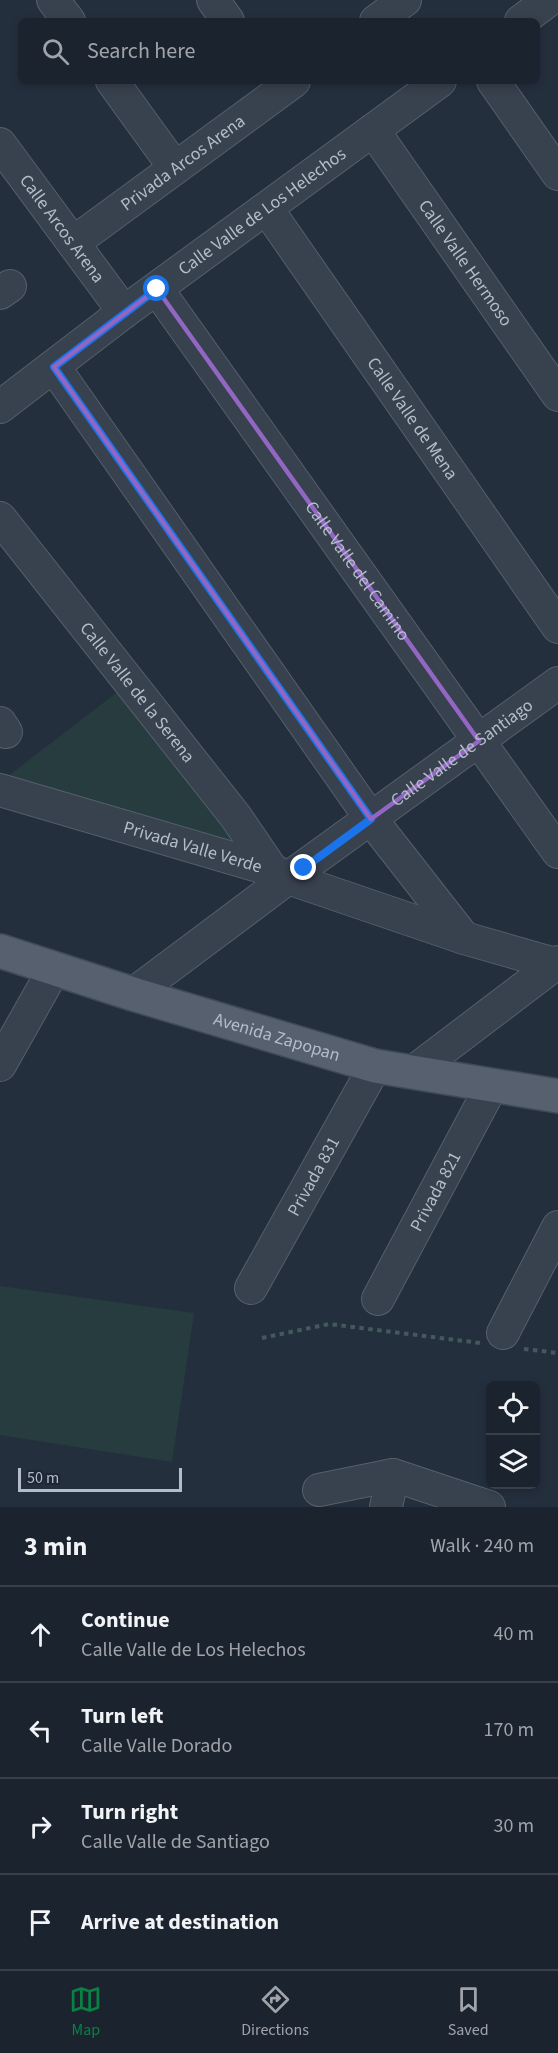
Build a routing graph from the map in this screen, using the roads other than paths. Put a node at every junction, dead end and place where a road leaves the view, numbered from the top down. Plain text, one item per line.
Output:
1 (53, 0) edge
2 (213, 0) edge
3 (549, 0) edge
4 (67, 18) edge
5 (226, 18) edge
6 (524, 18) edge
7 (114, 84) edge
8 (436, 84) edge
9 (495, 84) edge
10 (282, 85) edge
11 (373, 130) junction
12 (0, 144) edge
13 (175, 168) junction
14 (558, 174) edge
15 (267, 209) junction
16 (73, 243) junction
17 (157, 289) junction
18 (124, 312) junction
19 (54, 367) junction
20 (558, 395) edge
21 (0, 407) edge
22 (0, 518) edge
23 (558, 627) edge
24 (558, 683) edge
25 (479, 741) junction
26 (0, 790) edge
27 (371, 819) junction
28 (558, 852) edge
29 (280, 874) junction
30 (464, 938) junction
31 (0, 951) edge
32 (556, 963) edge
33 (54, 969) junction
34 (133, 994) junction
35 (0, 1065) edge
36 (375, 1065) junction
37 (412, 1072) junction
38 (492, 1085) junction
39 (558, 1096) edge
40 (558, 1227) edge
41 (251, 1288) dead end
42 (378, 1299) dead end
43 (505, 1342) road end
44 (393, 1475) junction
45 (319, 1490) dead end
46 (386, 1507) edge
47 (489, 1507) edge

1 - 4 street
2 - 5 street
3 - 6 street
7 - 13 street
8 - 11 street, Calle Valle de Los Helechos
9 - 14 street
10 - 13 street, Privada Arcos Arena
11 - 15 street, Calle Valle de Los Helechos
11 - 20 street, Calle Valle Hermoso
12 - 16 street, Calle Arcos Arena
13 - 16 street, Privada Arcos Arena
15 - 17 street, Calle Valle de Los Helechos
15 - 23 street, Calle Valle de Mena
16 - 18 street, Calle Arcos Arena
17 - 18 street, Calle Valle de Los Helechos
17 - 25 street, Calle Valle del Camino
18 - 19 street, Calle Valle de Los Helechos
19 - 21 street, Calle Valle de Los Helechos
19 - 27 street
22 - 29 street, Calle Valle de la Serena
24 - 25 street, Calle Valle de Santiago
25 - 27 street, Calle Valle de Santiago
25 - 28 street, Calle Valle del Camino
26 - 29 street, Privada Valle Verde
27 - 29 street, Calle Valle de Santiago
27 - 30 street
29 - 30 street, Privada Valle Verde
29 - 34 street, Calle Valle de Santiago
30 - 32 street, Privada Valle Verde
31 - 33 main road, Avenida Zapopan
32 - 37 street
33 - 34 main road, Avenida Zapopan
33 - 35 street
34 - 36 main road, Avenida Zapopan
36 - 37 main road, Avenida Zapopan
36 - 41 street, Privada 831
37 - 38 main road, Avenida Zapopan
38 - 39 main road, Avenida Zapopan
38 - 42 street, Privada 821
40 - 43 street
44 - 45 street
44 - 46 street
44 - 47 street

